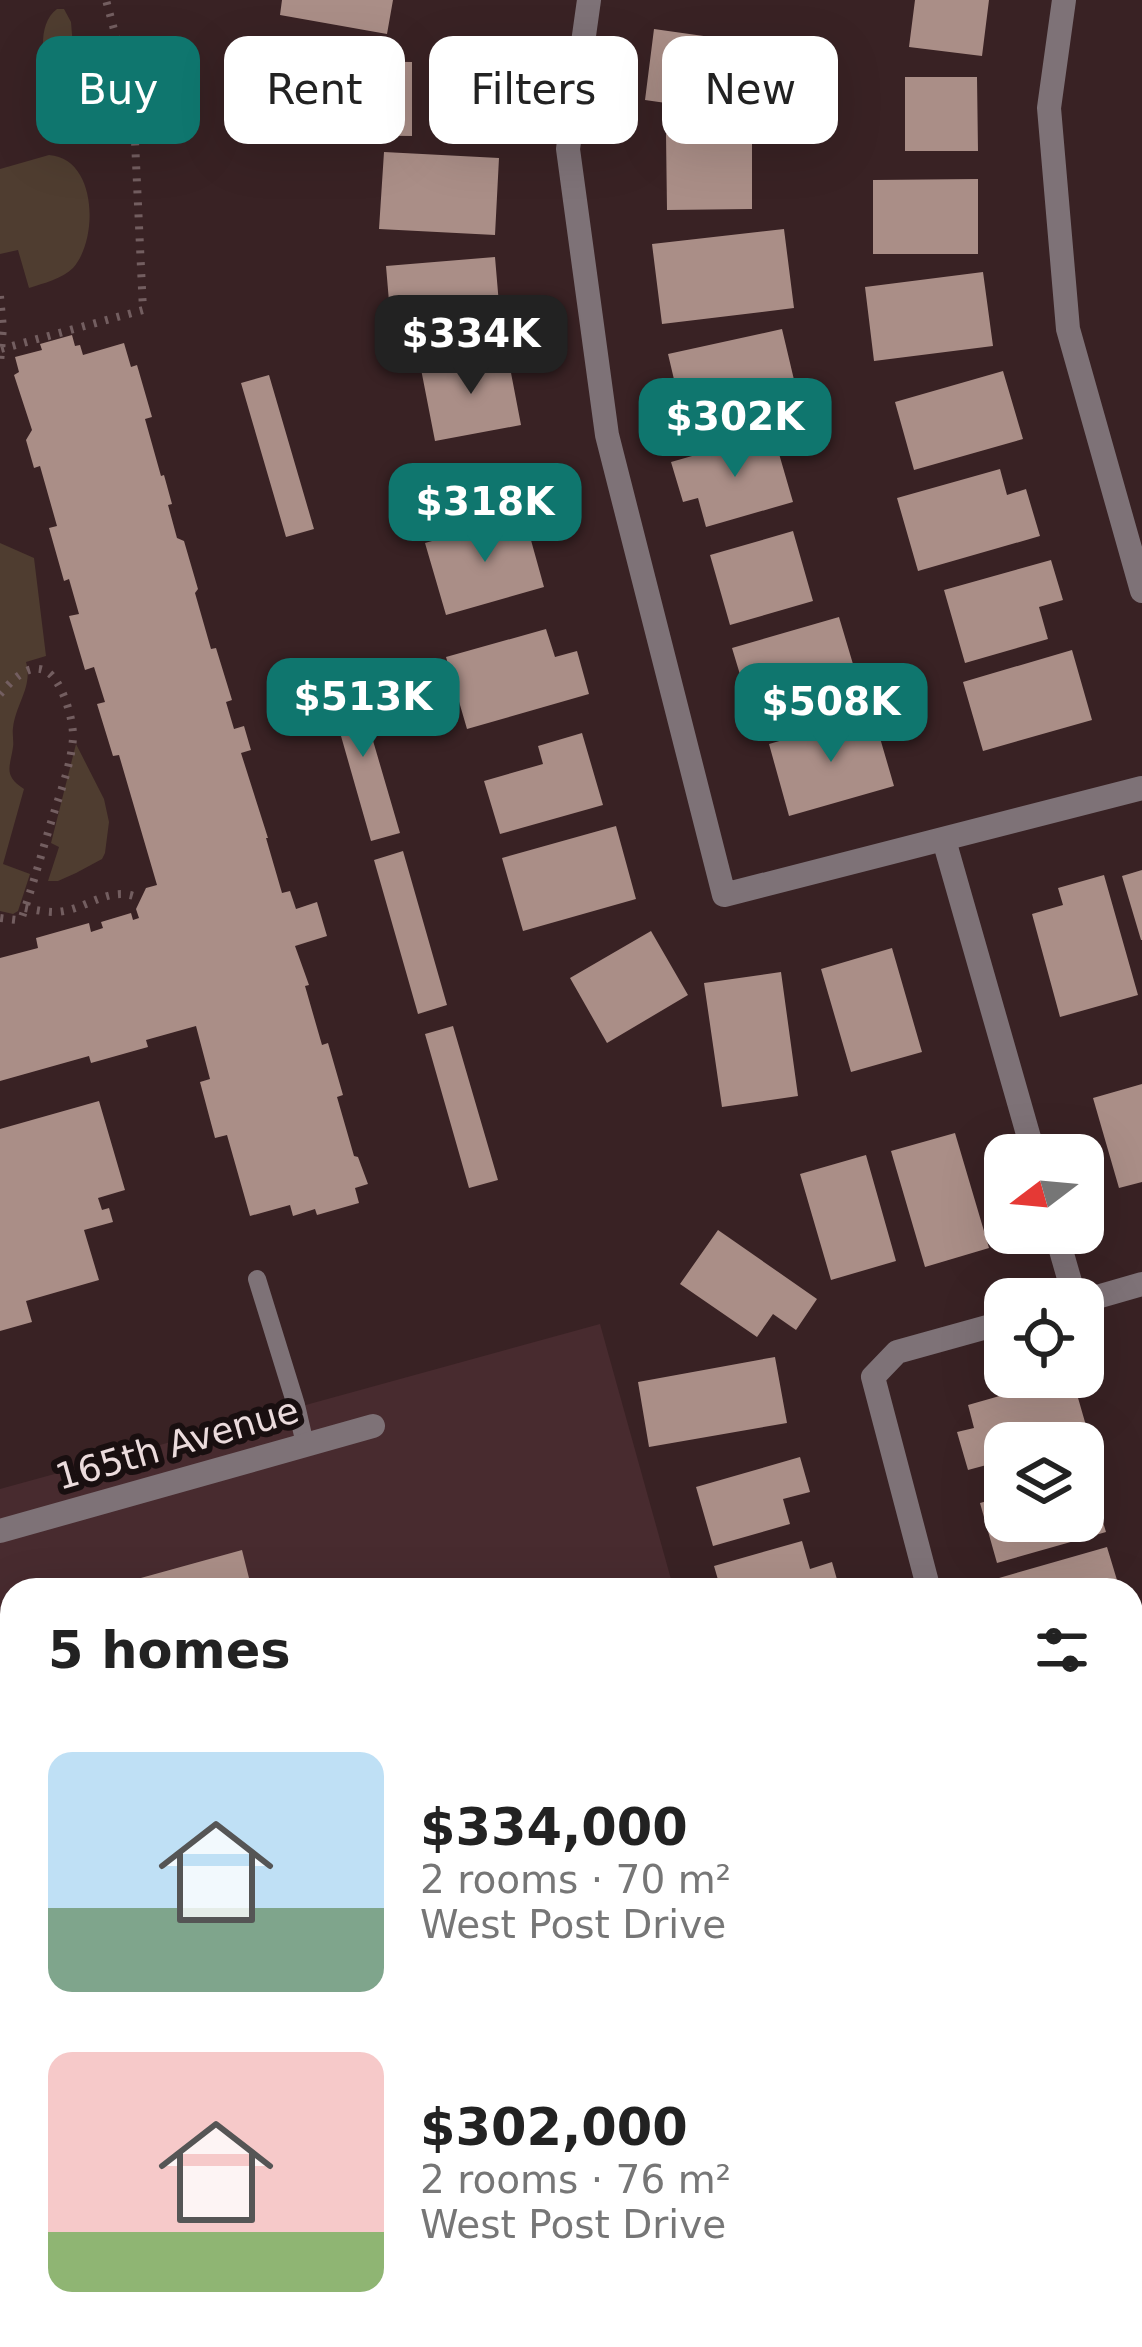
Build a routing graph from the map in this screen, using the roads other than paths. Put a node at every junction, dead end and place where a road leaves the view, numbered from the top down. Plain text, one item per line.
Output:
1 (589, 0) edge
2 (1064, 0) edge
3 (1142, 591) edge
4 (1142, 788) edge
5 (944, 840) junction
6 (1028, 1134) edge
7 (257, 1279) dead end
8 (1142, 1284) edge
9 (1104, 1294) edge
10 (984, 1328) edge
11 (373, 1426) dead end
12 (305, 1444) junction
13 (0, 1531) edge
14 (925, 1578) edge

1 - 5 street
2 - 3 street
4 - 5 street
5 - 6 street
7 - 12 lane
8 - 9 street
10 - 14 street
11 - 12 street, 165th Avenue
12 - 13 street, 165th Avenue

